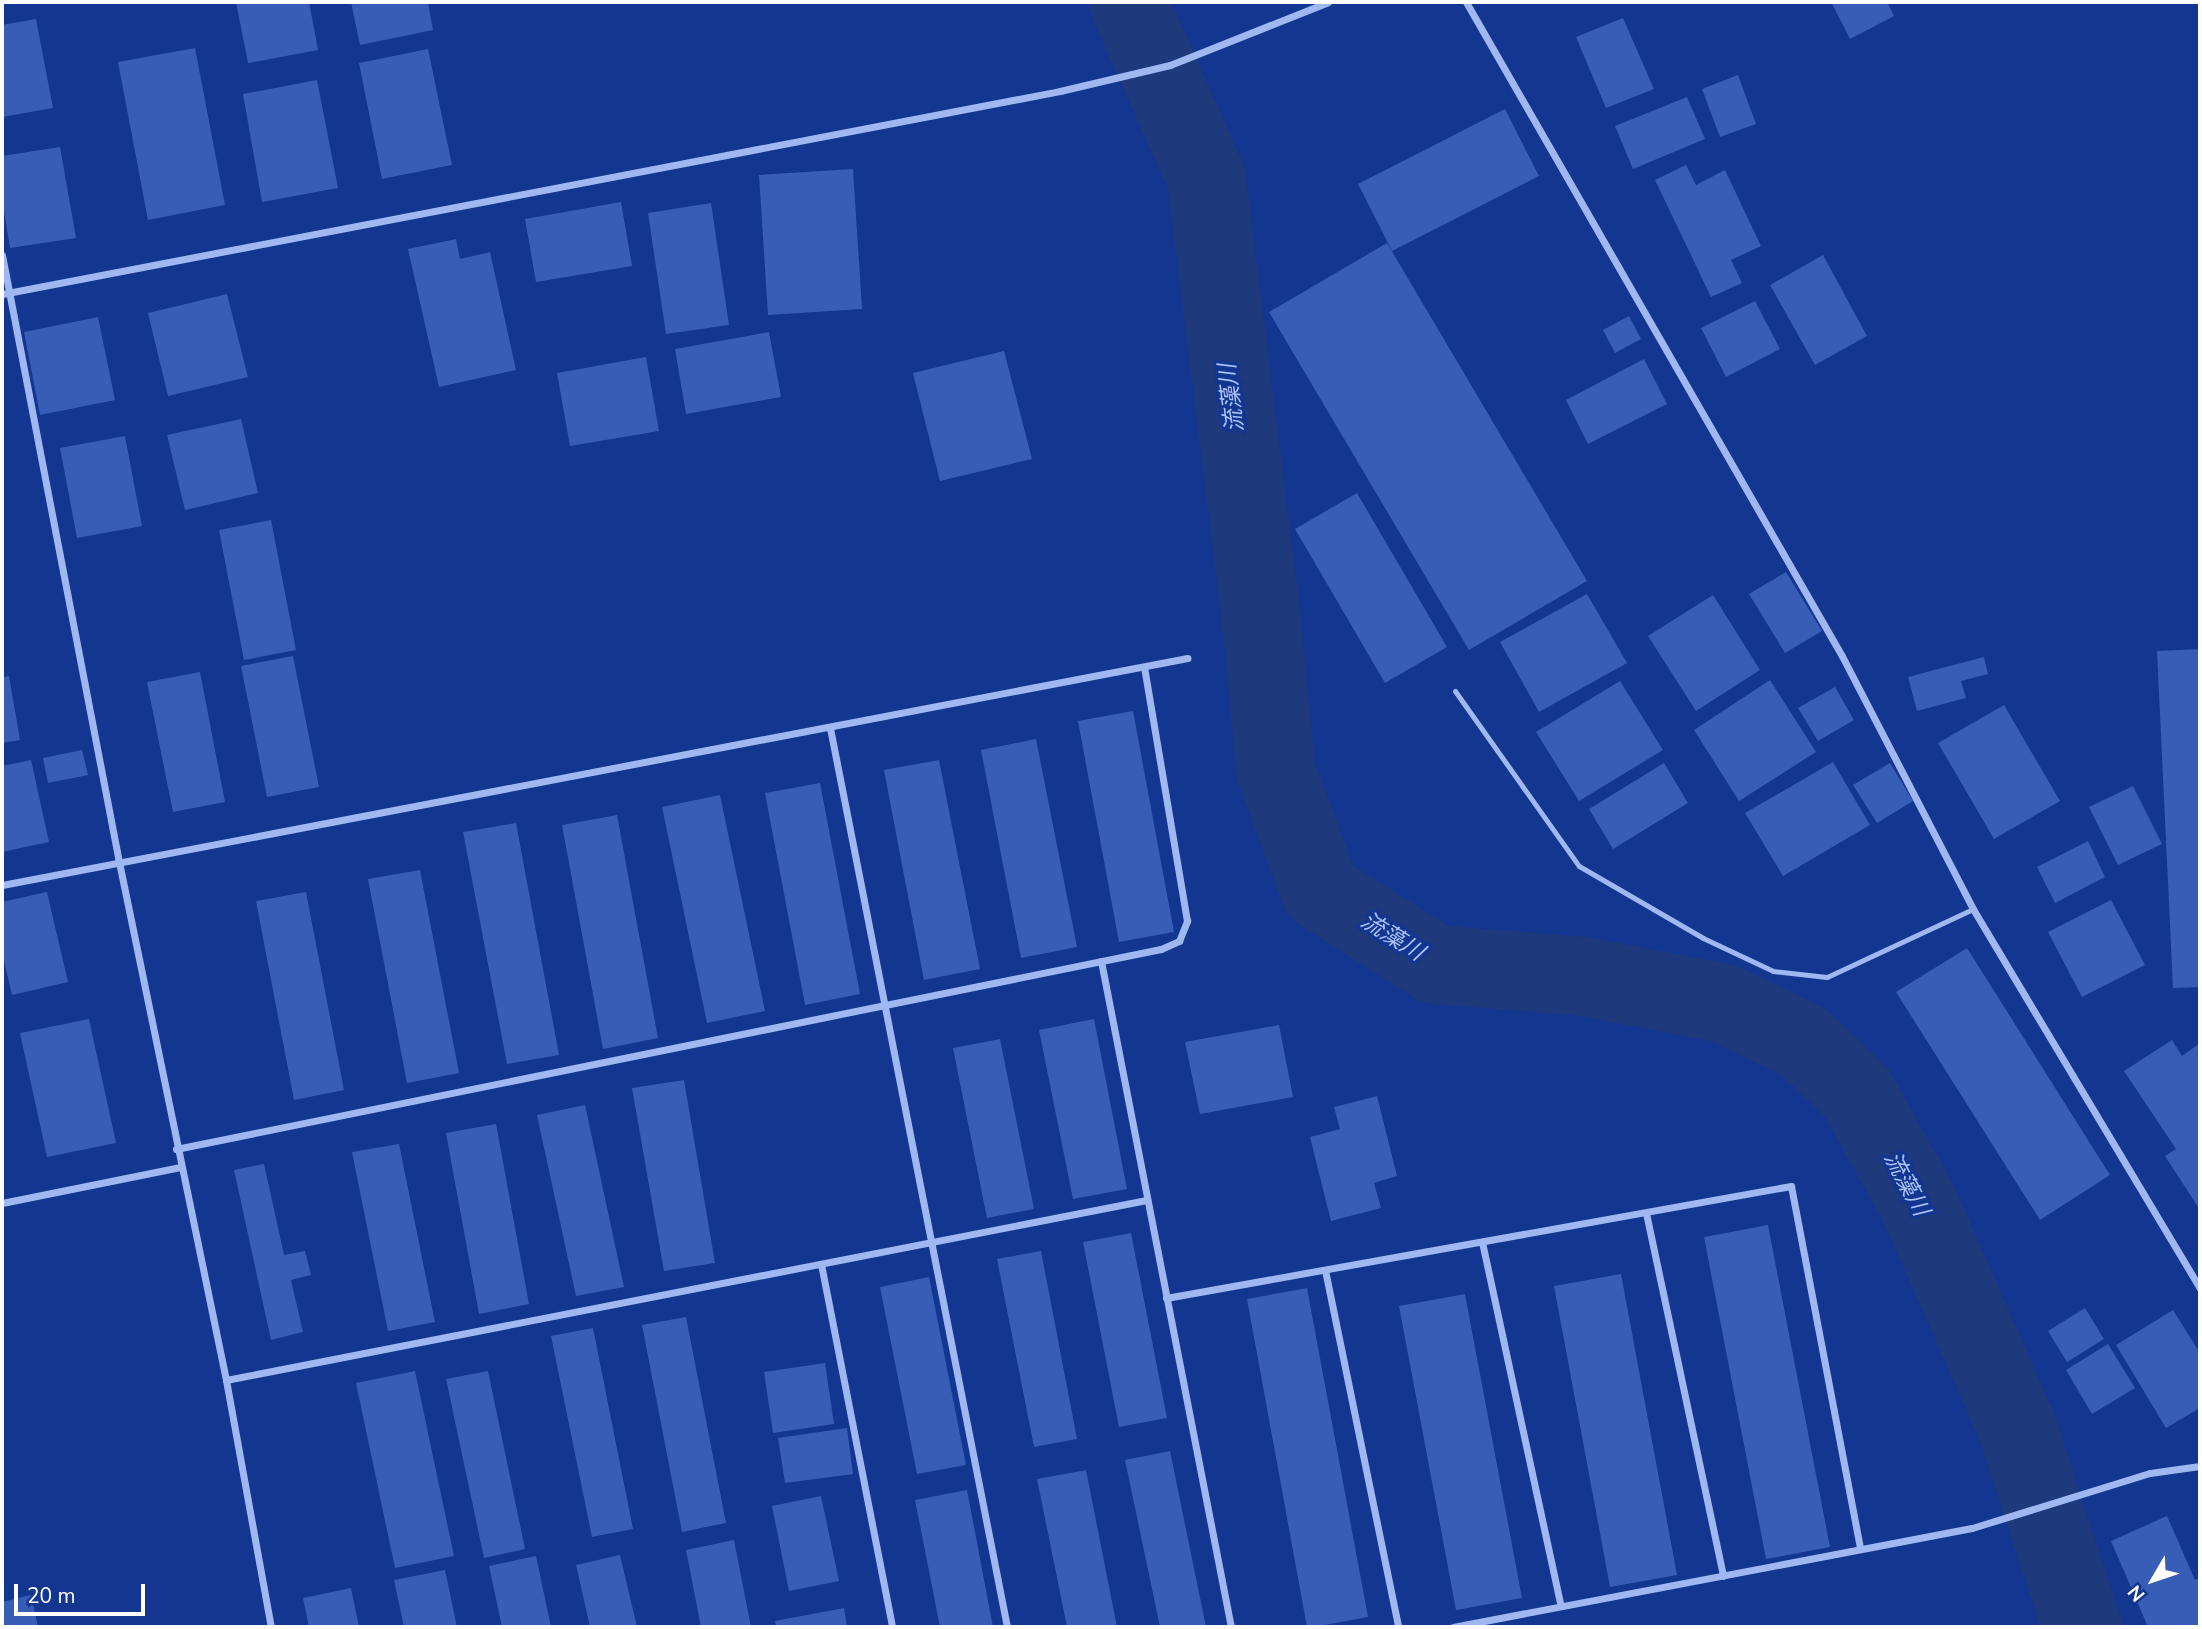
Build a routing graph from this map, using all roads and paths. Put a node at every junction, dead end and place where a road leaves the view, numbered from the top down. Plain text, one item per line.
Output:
1 (1328, 2) edge
2 (1466, 2) edge
3 (2, 255) edge
4 (5, 293) edge
5 (1187, 658) dead end
6 (1144, 668) junction
7 (1455, 691) dead end
8 (830, 728) junction
9 (119, 862) junction
10 (2, 885) edge
11 (1973, 909) junction
12 (1101, 961) junction
13 (886, 1005) junction
14 (176, 1149) junction
15 (180, 1167) junction
16 (1147, 1200) junction
17 (2, 1203) edge
18 (1646, 1213) junction
19 (932, 1242) junction
20 (1482, 1242) junction
21 (821, 1264) junction
22 (1325, 1270) junction
23 (2200, 1289) edge
24 (1166, 1298) junction
25 (226, 1380) junction
26 (2200, 1466) edge
27 (1860, 1549) junction
28 (1723, 1576) junction
29 (1561, 1606) junction
30 (271, 1627) edge
31 (892, 1627) edge
32 (1007, 1627) edge
33 (1231, 1627) edge
34 (1398, 1627) edge
35 (1453, 1627) edge

1 - 4 street
2 - 11 street
3 - 4 street
4 - 9 street
5 - 6 street
6 - 8 street
6 - 12 street
7 - 11 lane
8 - 9 street
8 - 13 street
9 - 10 street
9 - 14 street
11 - 23 street
12 - 13 street
12 - 16 street
13 - 14 street
13 - 19 street
14 - 15 street
15 - 17 street
15 - 25 street
16 - 19 street
16 - 24 street
18 - 20 street
18 - 27 street
18 - 28 street
19 - 21 street
19 - 32 street
20 - 22 street
20 - 29 street
21 - 25 street
21 - 31 street
22 - 24 street
22 - 34 street
24 - 33 street
25 - 30 street
26 - 27 street
27 - 28 street
28 - 29 street
29 - 35 street

